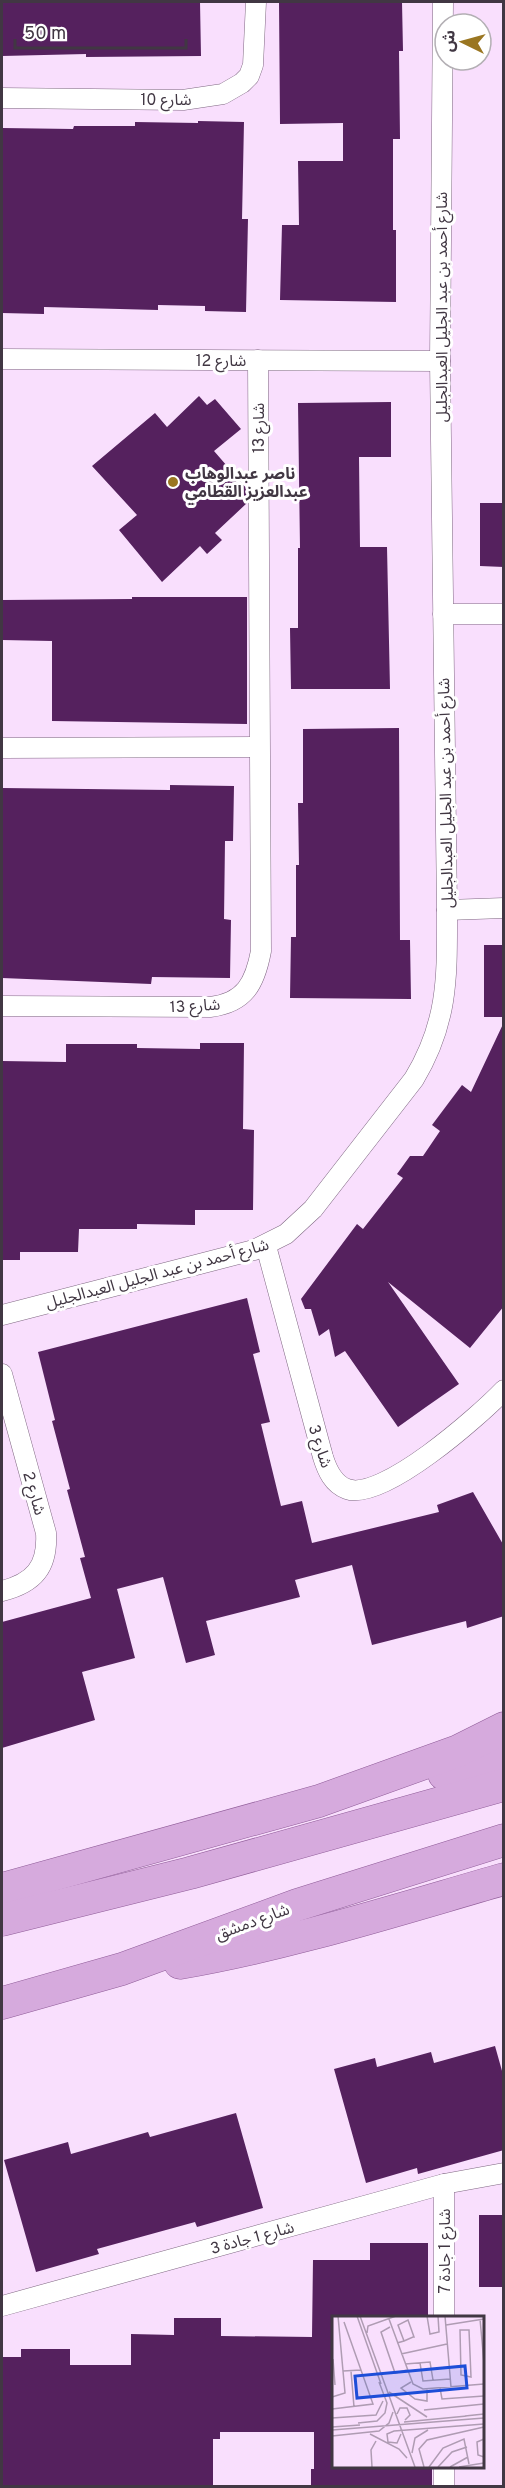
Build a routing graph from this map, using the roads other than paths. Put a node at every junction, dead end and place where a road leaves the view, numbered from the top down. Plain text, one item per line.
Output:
1 (256, 2) edge
2 (443, 2) edge
3 (2, 98) edge
4 (2, 359) edge
5 (258, 360) junction
6 (440, 361) junction
7 (443, 614) junction
8 (504, 614) edge
9 (2, 747) edge
10 (259, 747) junction
11 (504, 908) edge
12 (447, 910) junction
13 (2, 1006) edge
14 (266, 1246) junction
15 (2, 1316) edge
16 (2, 1374) edge
17 (504, 1390) edge
18 (2, 1592) edge
19 (504, 1728) edge
20 (504, 1757) edge
21 (504, 1785) edge
22 (319, 1801) junction
23 (504, 1840) edge
24 (504, 1879) edge
25 (2, 1889) edge
26 (2, 1920) edge
27 (122, 1969) junction
28 (2, 2003) edge
29 (504, 2173) edge
30 (444, 2184) junction
31 (2, 2306) edge
32 (444, 2316) edge
33 (444, 2467) edge
34 (444, 2487) edge

1 - 3 street, شارع 10
2 - 6 street, شارع أحمد بن عبد الجليل العبدالجليل
4 - 5 street, شارع 12
5 - 6 street, شارع 12
5 - 10 street, شارع 13
6 - 7 street, شارع أحمد بن عبد الجليل العبدالجليل
7 - 8 street
7 - 12 street, شارع أحمد بن عبد الجليل العبدالجليل
9 - 10 street
10 - 13 street, شارع 13
11 - 12 street
12 - 14 street, شارع أحمد بن عبد الجليل العبدالجليل
14 - 15 street, شارع أحمد بن عبد الجليل العبدالجليل
14 - 17 street, شارع 3
16 - 18 street, شارع 2
19 - 22 main road
20 - 22 main road
21 - 26 main road
22 - 25 main road
23 - 27 main road, شارع دمشق
24 - 27 main road
27 - 28 main road, شارع دمشق
29 - 30 street, شارع 1 جادة 3
30 - 31 street, شارع 1 جادة 3
30 - 32 street, شارع 1 جادة 7
33 - 34 street

